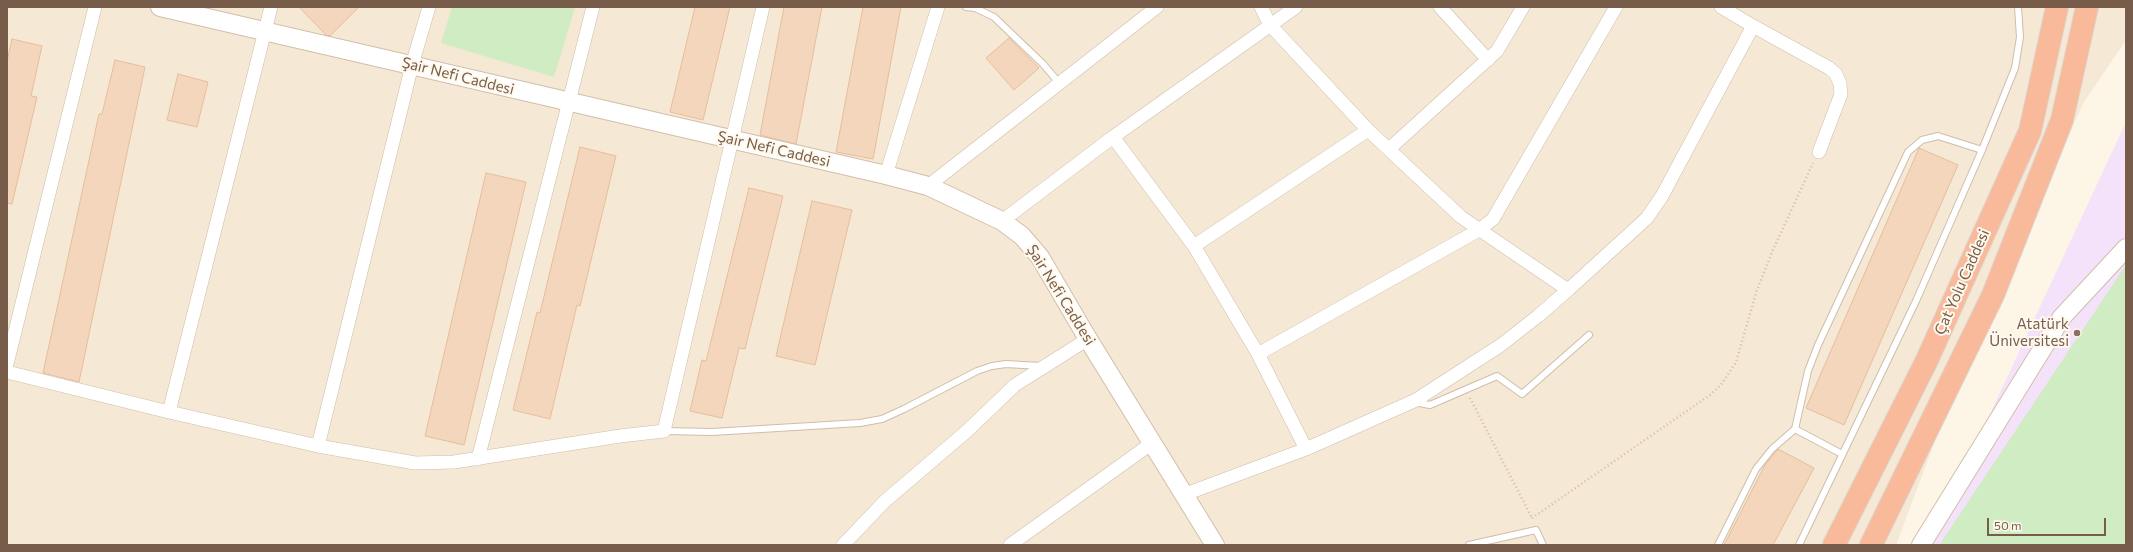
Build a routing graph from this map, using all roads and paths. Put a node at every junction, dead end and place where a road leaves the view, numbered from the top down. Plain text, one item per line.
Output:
1 (95, 7) edge
2 (160, 7) edge
3 (271, 7) edge
4 (429, 7) edge
5 (593, 7) edge
6 (762, 7) edge
7 (938, 7) edge
8 (966, 7) edge
9 (1157, 7) edge
10 (1261, 7) edge
11 (1296, 7) edge
12 (1440, 7) edge
13 (1523, 7) edge
14 (1616, 7) edge
15 (1721, 7) edge
16 (2018, 7) edge
17 (2058, 7) edge
18 (2087, 7) edge
19 (1270, 25) junction
20 (1753, 26) junction
21 (264, 31) junction
22 (1488, 60) junction
23 (412, 65) junction
24 (1060, 84) junction
25 (570, 103) junction
26 (1368, 130) junction
27 (1113, 136) junction
28 (731, 138) junction
29 (1389, 149) junction
30 (1982, 150) junction
31 (1819, 152) joint
32 (886, 175) junction
33 (928, 186) junction
34 (1002, 221) junction
35 (1478, 230) junction
36 (1194, 246) junction
37 (2126, 248) edge
38 (1568, 290) junction
39 (1589, 336) dead end
40 (1088, 339) junction
41 (1258, 354) junction
42 (7, 364) edge
43 (1041, 366) junction
44 (7, 372) edge
45 (1466, 389) junction
46 (1416, 400) junction
47 (169, 412) junction
48 (1795, 430) junction
49 (664, 431) junction
50 (1152, 443) junction
51 (318, 446) junction
52 (1306, 449) junction
53 (1842, 454) junction
54 (478, 459) junction
55 (1183, 495) junction
56 (1532, 518) junction
57 (1536, 530) junction
58 (843, 545) edge
59 (1010, 545) edge
60 (1215, 545) edge
61 (1469, 545) edge
62 (1543, 545) edge
63 (1718, 545) edge
64 (1799, 545) edge
65 (1834, 545) edge
66 (1871, 545) edge
67 (1921, 545) edge

1 - 42 street
2 - 21 street, Şair Nefi Caddesi
3 - 21 street
4 - 23 street
5 - 25 street
6 - 28 street
7 - 32 street
8 - 24 lane
9 - 24 street
10 - 19 street
11 - 19 street
12 - 22 street
13 - 22 street
14 - 35 street
15 - 20 street
16 - 30 lane
17 - 65 highway, Çat Yolu Caddesi
18 - 66 highway, Çat Yolu Caddesi
19 - 26 street
19 - 27 street
20 - 31 street
20 - 38 street
21 - 23 street, Şair Nefi Caddesi
21 - 47 street
22 - 29 street
23 - 25 street, Şair Nefi Caddesi
23 - 51 street
24 - 33 street
25 - 28 street, Şair Nefi Caddesi
25 - 54 street
26 - 29 street
26 - 36 street
27 - 34 street
27 - 36 street
28 - 32 street, Şair Nefi Caddesi
28 - 49 street
29 - 35 street
30 - 48 lane
30 - 53 lane
31 - 56 path
32 - 33 street, Şair Nefi Caddesi
33 - 34 street, Şair Nefi Caddesi
34 - 40 street, Şair Nefi Caddesi
35 - 38 street
35 - 41 street
36 - 41 street
37 - 67 street
38 - 46 street
39 - 45 lane
40 - 43 street
40 - 50 street, Şair Nefi Caddesi
41 - 52 street
43 - 49 lane
43 - 58 street
44 - 47 street
45 - 46 lane
45 - 56 path
46 - 52 street
47 - 51 street
48 - 53 lane
48 - 63 lane
49 - 54 street
50 - 55 street, Şair Nefi Caddesi
50 - 59 street
51 - 54 street
52 - 55 street
53 - 64 lane
55 - 60 street, Şair Nefi Caddesi
56 - 57 path
57 - 61 lane
57 - 62 lane

